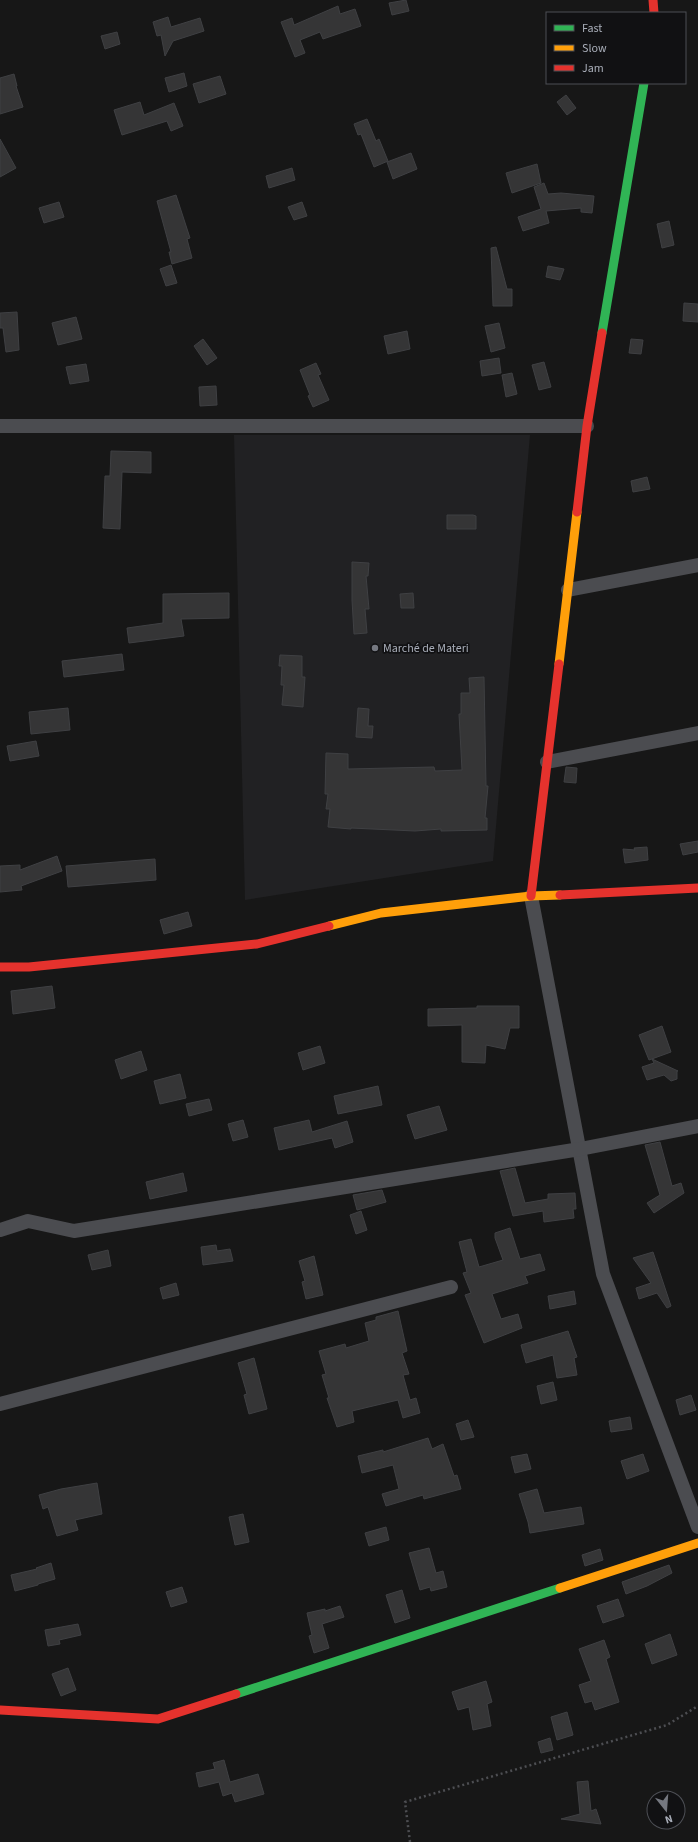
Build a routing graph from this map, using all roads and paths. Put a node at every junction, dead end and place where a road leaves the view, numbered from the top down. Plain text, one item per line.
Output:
1 (653, 0) edge
2 (659, 0) edge
3 (655, 12) edge
4 (655, 12) edge
5 (644, 84) edge
6 (0, 426) edge
7 (587, 426) junction
8 (698, 565) edge
9 (568, 590) junction
10 (698, 733) edge
11 (547, 762) junction
12 (698, 888) edge
13 (531, 896) junction
14 (0, 967) edge
15 (698, 1126) edge
16 (580, 1150) junction
17 (0, 1230) edge
18 (451, 1287) dead end
19 (0, 1404) edge
20 (698, 1527) edge
21 (698, 1543) edge
22 (698, 1706) edge
23 (0, 1710) edge
24 (410, 1842) edge

1 - 3 main road
2 - 4 street
5 - 7 main road
6 - 7 street
7 - 9 main road
8 - 9 street
9 - 11 main road
10 - 11 street
11 - 13 main road
12 - 13 main road
13 - 14 main road
13 - 16 street
15 - 16 street
16 - 17 street
16 - 20 street
18 - 19 street
21 - 23 main road
22 - 24 path

